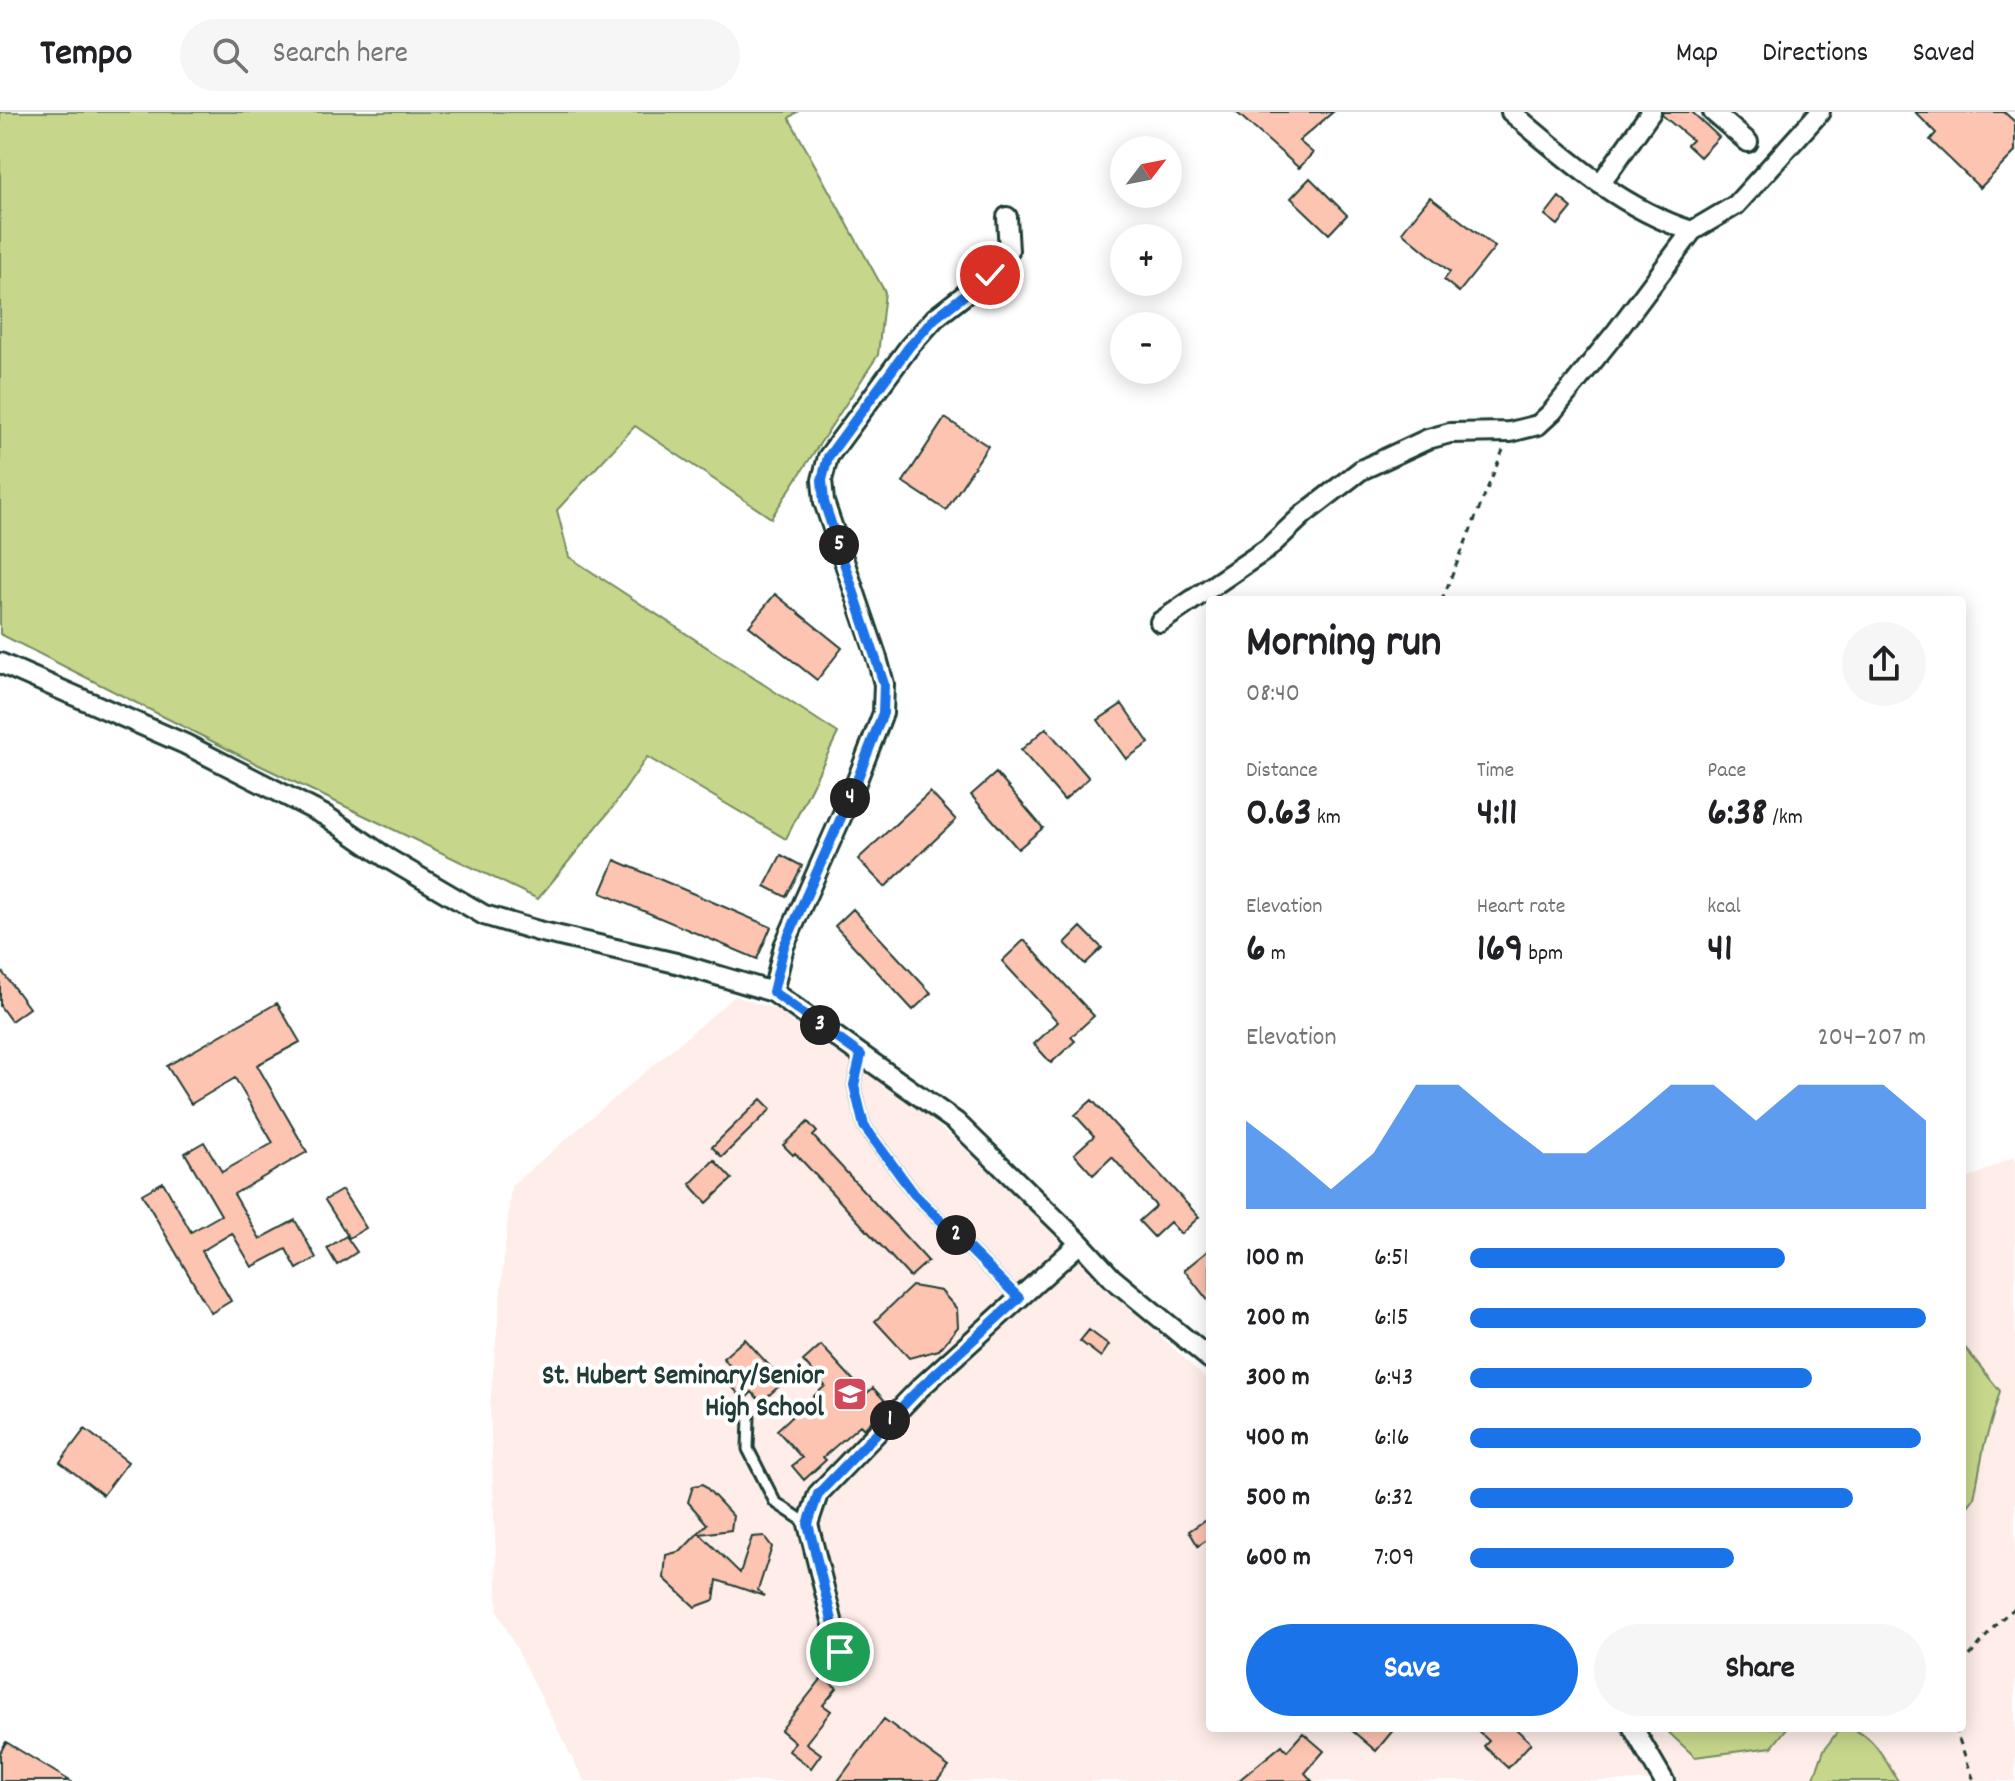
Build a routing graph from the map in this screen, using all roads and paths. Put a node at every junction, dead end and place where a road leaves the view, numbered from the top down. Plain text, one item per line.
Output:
1 (1511, 112) edge
2 (1651, 112) edge
3 (1713, 112) edge
4 (1820, 112) edge
5 (1748, 142) dead end
6 (1601, 183) junction
7 (1007, 217) dead end
8 (1692, 231) junction
9 (1510, 432) junction
10 (1444, 596) edge
11 (1160, 622) dead end
12 (0, 663) edge
13 (773, 992) junction
14 (861, 1055) junction
15 (1080, 1243) junction
16 (1019, 1298) junction
17 (1206, 1356) edge
18 (749, 1417) dead end
19 (808, 1524) junction
20 (2015, 1608) edge
21 (840, 1652) dead end
22 (1966, 1660) edge
23 (1635, 1732) edge
24 (1956, 1732) edge
25 (1664, 1781) edge
26 (1974, 1781) edge

1 - 6 street
2 - 6 street
3 - 5 street
4 - 8 street
6 - 8 street
7 - 13 street
8 - 9 street
9 - 10 path
9 - 11 street
12 - 13 street
13 - 14 street
14 - 15 street
14 - 16 lane
15 - 16 street
15 - 17 street
16 - 19 street
18 - 19 lane
19 - 21 street
20 - 22 path
23 - 25 street
24 - 26 path

